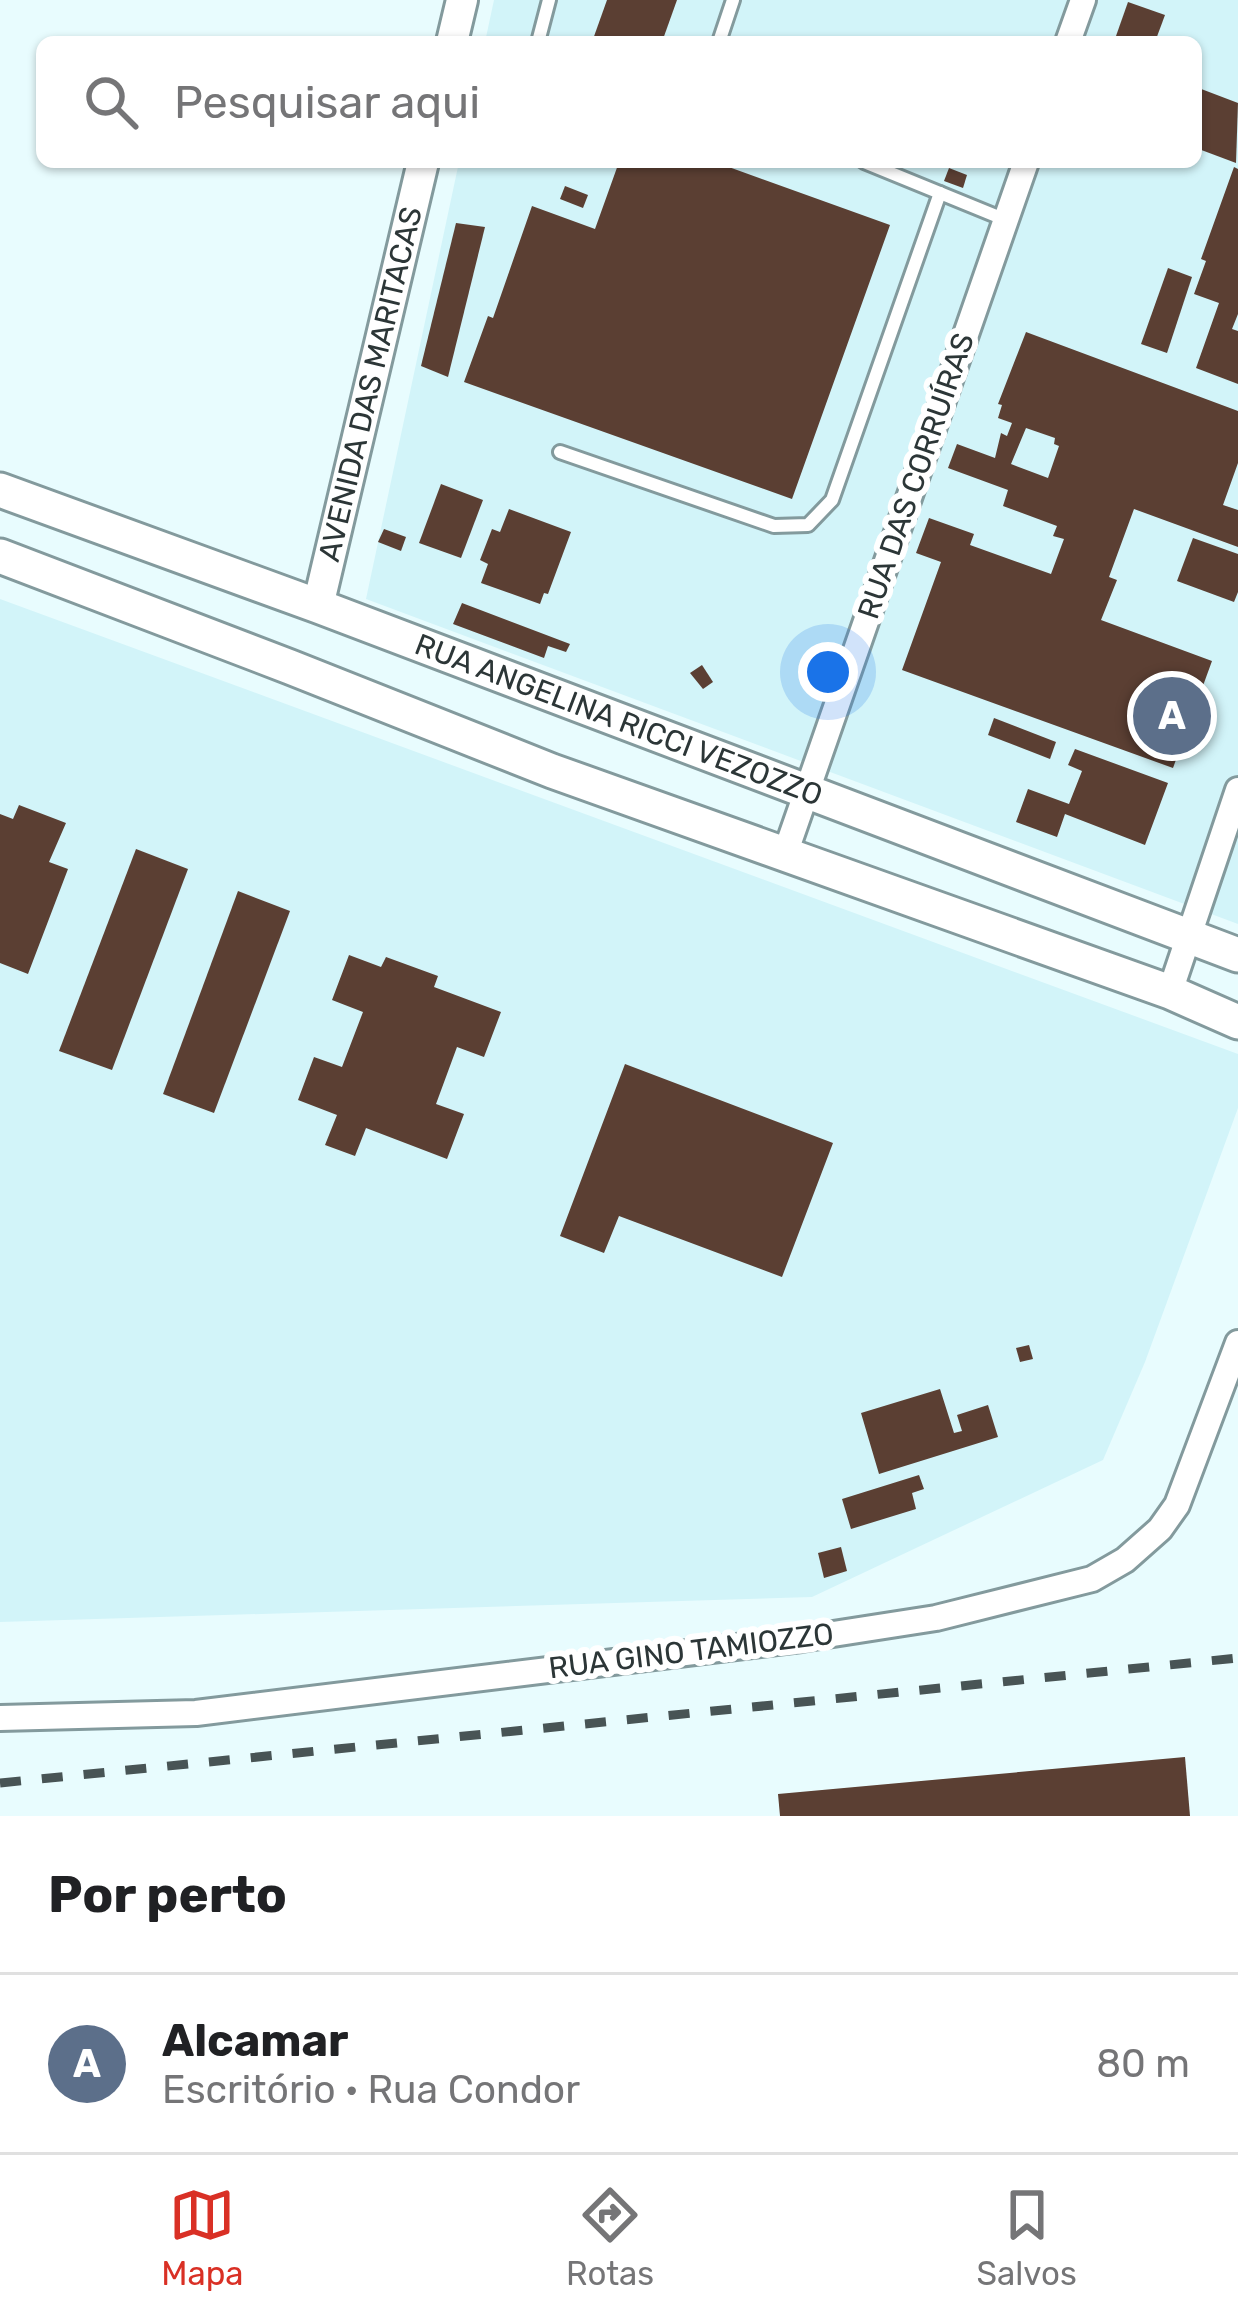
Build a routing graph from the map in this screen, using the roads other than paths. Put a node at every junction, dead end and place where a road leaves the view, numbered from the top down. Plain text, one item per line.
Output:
1 (462, 0) edge
2 (549, 0) edge
3 (733, 0) edge
4 (1083, 0) edge
5 (453, 36) edge
6 (540, 36) edge
7 (721, 36) edge
8 (1070, 36) edge
9 (422, 168) edge
10 (879, 168) edge
11 (1024, 168) edge
12 (940, 193) junction
13 (1006, 220) junction
14 (560, 452) dead end
15 (0, 490) edge
16 (0, 556) edge
17 (318, 606) junction
18 (806, 790) junction
19 (1238, 790) edge
20 (785, 854) junction
21 (1187, 937) junction
22 (1238, 955) edge
23 (1170, 992) junction
24 (1238, 1022) edge
25 (1238, 1343) edge
26 (0, 1718) edge

1 - 5 street
2 - 6 lane
3 - 7 lane
4 - 8 street
9 - 17 street, AVENIDA DAS MARITACAS
10 - 12 lane
11 - 13 street, RUA DAS CORRUÍRAS
12 - 13 lane
12 - 14 lane
13 - 18 street, RUA DAS CORRUÍRAS
15 - 17 main road, RUA ANGELINA RICCI VEZOZZO
16 - 20 main road
17 - 18 main road, RUA ANGELINA RICCI VEZOZZO
18 - 20 street, RUA DAS CORRUÍRAS
18 - 21 main road, RUA ANGELINA RICCI VEZOZZO
19 - 21 street
20 - 23 main road
21 - 22 main road, RUA ANGELINA RICCI VEZOZZO
21 - 23 street
23 - 24 main road
25 - 26 street, RUA GINO TAMIOZZO

